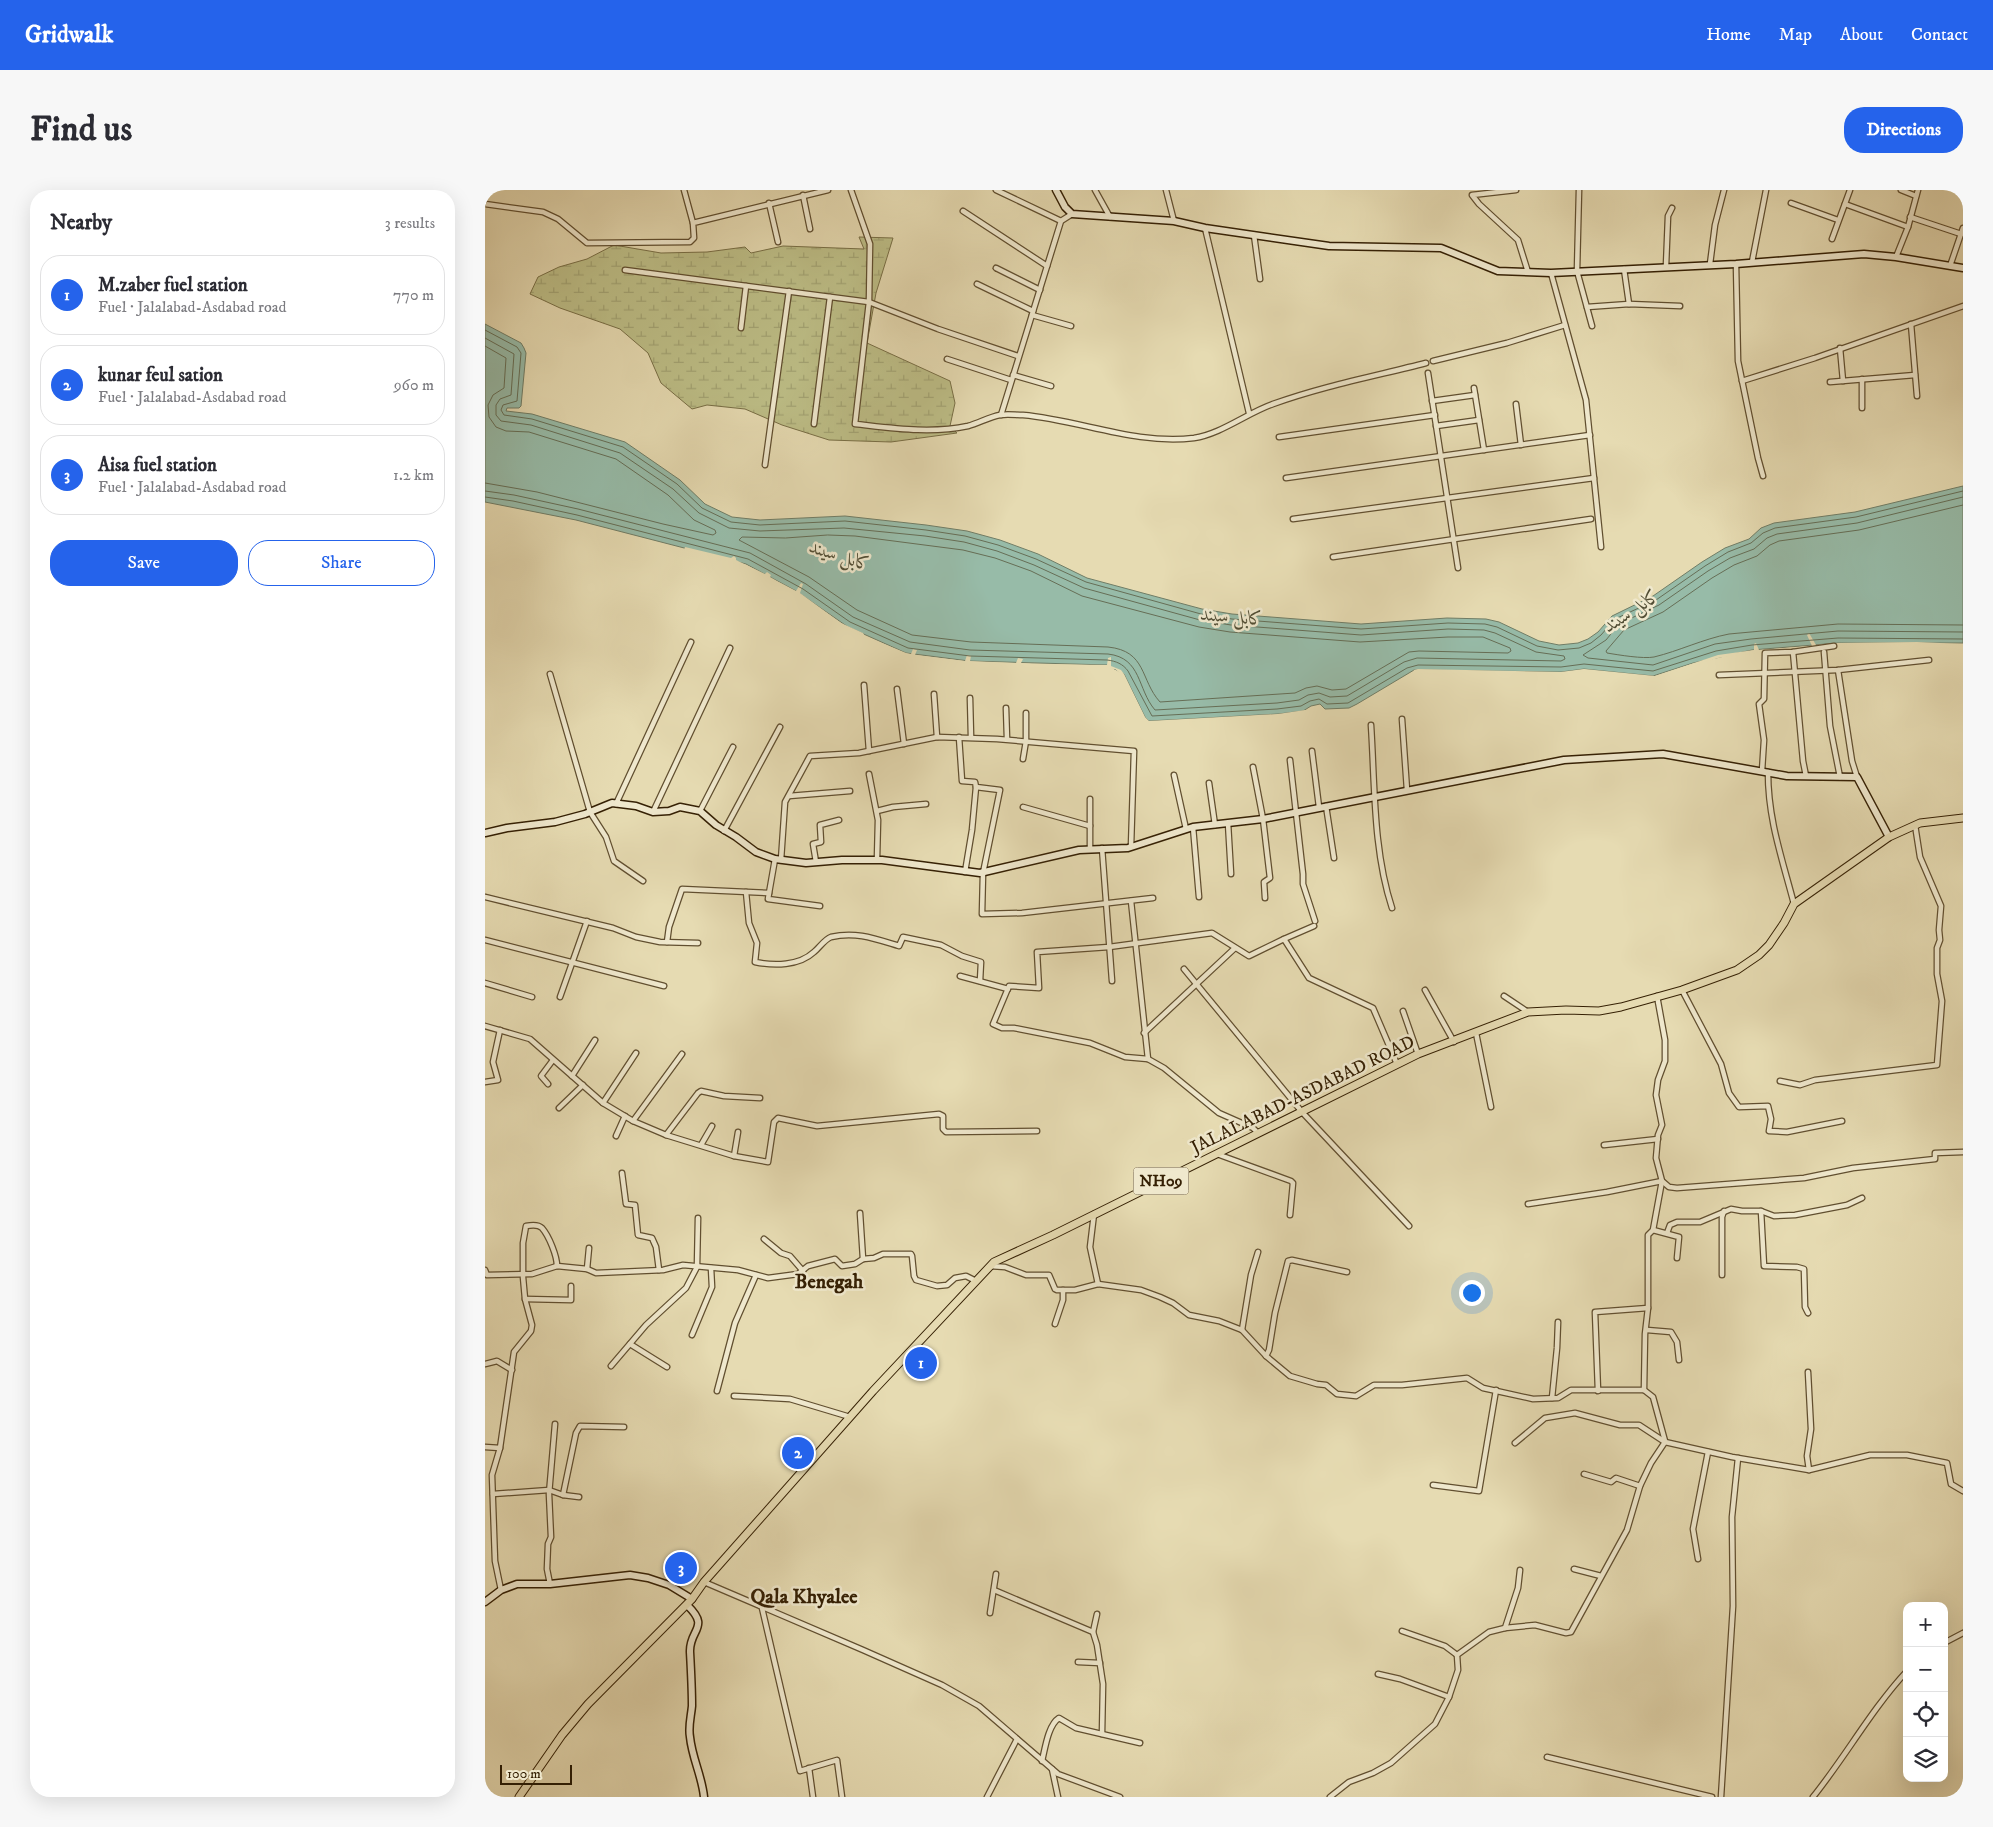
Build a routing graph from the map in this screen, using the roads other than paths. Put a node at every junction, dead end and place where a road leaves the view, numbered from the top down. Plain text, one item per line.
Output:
1 (684, 190) edge
2 (828, 190) edge
3 (851, 190) edge
4 (996, 190) edge
5 (1056, 190) edge
6 (1095, 190) edge
7 (1165, 190) edge
8 (1516, 190) edge
9 (1579, 190) edge
10 (1724, 190) edge
11 (1766, 190) edge
12 (1850, 190) edge
13 (1901, 190) edge
14 (1918, 190) edge
15 (803, 195) junction
16 (1916, 196) junction
17 (769, 203) junction
18 (1791, 203) dead end
19 (485, 204) edge
20 (1845, 204) junction
21 (1672, 208) dead end
22 (963, 210) dead end
23 (1072, 214) junction
24 (1110, 217) junction
25 (1910, 217) junction
26 (1838, 220) junction
27 (1061, 221) junction
28 (1174, 221) junction
29 (693, 223) junction
30 (1205, 228) junction
31 (1908, 228) junction
32 (1963, 228) edge
33 (809, 229) dead end
34 (1961, 234) junction
35 (1254, 235) junction
36 (1832, 239) dead end
37 (778, 242) dead end
38 (1897, 257) junction
39 (1753, 262) junction
40 (1710, 264) junction
41 (1736, 264) junction
42 (1047, 266) junction
43 (1666, 266) junction
44 (1950, 266) junction
45 (995, 268) dead end
46 (1963, 268) edge
47 (1624, 269) junction
48 (625, 270) dead end
49 (1528, 272) junction
50 (1577, 272) junction
51 (1551, 273) junction
52 (1260, 280) dead end
53 (977, 284) dead end
54 (746, 286) junction
55 (1040, 290) junction
56 (789, 291) junction
57 (830, 297) junction
58 (869, 302) junction
59 (1629, 304) junction
60 (1680, 306) dead end
61 (1963, 306) edge
62 (1587, 307) junction
63 (1033, 313) junction
64 (1911, 324) junction
65 (1565, 325) junction
66 (1071, 326) dead end
67 (1592, 326) dead end
68 (741, 328) dead end
69 (1840, 348) junction
70 (1018, 356) junction
71 (947, 359) dead end
72 (1433, 361) dead end
73 (1427, 363) dead end
74 (1428, 373) dead end
75 (1915, 375) junction
76 (1012, 377) junction
77 (1862, 379) junction
78 (1742, 381) junction
79 (1843, 381) junction
80 (1831, 382) dead end
81 (1051, 386) dead end
82 (1474, 388) dead end
83 (1475, 395) junction
84 (1917, 396) dead end
85 (1432, 401) junction
86 (1516, 404) dead end
87 (1862, 408) dead end
88 (1249, 413) junction
89 (1001, 415) junction
90 (1435, 416) junction
91 (1479, 420) junction
92 (814, 424) dead end
93 (1436, 426) junction
94 (1590, 435) junction
95 (1279, 437) dead end
96 (1521, 445) junction
97 (1483, 450) junction
98 (1441, 456) junction
99 (765, 464) dead end
100 (1763, 476) dead end
101 (1286, 478) dead end
102 (1594, 478) junction
103 (1447, 498) junction
104 (1293, 519) dead end
105 (1591, 519) dead end
106 (1453, 539) junction
107 (1601, 547) dead end
108 (1333, 557) dead end
109 (1457, 568) dead end
110 (691, 642) dead end
111 (1834, 646) dead end
112 (730, 648) dead end
113 (1793, 652) junction
114 (1824, 652) dead end
115 (1929, 660) dead end
116 (1824, 670) junction
117 (1838, 670) junction
118 (1794, 672) junction
119 (550, 674) dead end
120 (1764, 674) junction
121 (1719, 675) dead end
122 (864, 685) dead end
123 (897, 689) dead end
124 (934, 694) dead end
125 (970, 698) dead end
126 (1006, 708) dead end
127 (1026, 713) dead end
128 (1402, 719) dead end
129 (1371, 725) dead end
130 (780, 727) dead end
131 (937, 737) junction
132 (959, 737) junction
133 (971, 738) junction
134 (1007, 739) junction
135 (1026, 741) junction
136 (904, 744) junction
137 (733, 747) dead end
138 (869, 751) junction
139 (1312, 751) dead end
140 (1023, 759) dead end
141 (1253, 767) dead end
142 (1765, 771) junction
143 (869, 774) dead end
144 (1174, 775) dead end
145 (1807, 776) junction
146 (1840, 777) junction
147 (1857, 777) junction
148 (1209, 783) dead end
149 (976, 787) junction
150 (1407, 790) junction
151 (850, 791) dead end
152 (789, 796) junction
153 (1376, 796) junction
154 (1090, 799) dead end
155 (616, 804) junction
156 (926, 804) dead end
157 (1323, 806) junction
158 (1023, 807) dead end
159 (700, 811) junction
160 (877, 811) junction
161 (590, 812) junction
162 (653, 812) junction
163 (1297, 812) junction
164 (1963, 818) edge
165 (1263, 819) junction
166 (839, 820) dead end
167 (1228, 823) junction
168 (1215, 824) junction
169 (1915, 825) junction
170 (1090, 826) junction
171 (1189, 828) junction
172 (724, 831) junction
173 (485, 833) edge
174 (1889, 837) junction
175 (1131, 847) junction
176 (1103, 848) junction
177 (1090, 849) junction
178 (1333, 858) dead end
179 (778, 860) junction
180 (877, 860) junction
181 (816, 862) junction
182 (965, 872) junction
183 (983, 873) junction
184 (1231, 874) dead end
185 (643, 881) dead end
186 (746, 892) junction
187 (769, 893) junction
188 (485, 897) edge
189 (1199, 897) dead end
190 (1153, 898) dead end
191 (1265, 898) dead end
192 (1131, 900) junction
193 (1106, 904) junction
194 (1794, 904) junction
195 (820, 906) dead end
196 (1392, 908) dead end
197 (587, 921) junction
198 (1284, 938) junction
199 (485, 940) edge
200 (667, 942) junction
201 (698, 943) dead end
202 (1135, 944) junction
203 (1109, 947) junction
204 (1235, 948) junction
205 (572, 962) junction
206 (1184, 969) dead end
207 (960, 976) dead end
208 (980, 981) junction
209 (1112, 981) dead end
210 (485, 983) edge
211 (1196, 985) junction
212 (664, 986) dead end
213 (1008, 989) junction
214 (1425, 990) dead end
215 (1682, 990) junction
216 (1504, 996) dead end
217 (1657, 996) junction
218 (532, 997) dead end
219 (560, 997) dead end
220 (1403, 1011) dead end
221 (1528, 1012) junction
222 (485, 1026) edge
223 (500, 1030) junction
224 (1144, 1033) junction
225 (1476, 1033) junction
226 (595, 1040) dead end
227 (1454, 1042) junction
228 (636, 1053) dead end
229 (682, 1054) dead end
230 (1418, 1054) junction
231 (1148, 1059) junction
232 (553, 1060) junction
233 (1397, 1064) junction
234 (572, 1076) junction
235 (485, 1082) edge
236 (1780, 1082) dead end
237 (548, 1084) dead end
238 (583, 1086) junction
239 (761, 1098) dead end
240 (603, 1103) junction
241 (1491, 1107) dead end
242 (559, 1108) dead end
243 (1302, 1112) junction
244 (625, 1116) junction
245 (633, 1121) junction
246 (1842, 1121) dead end
247 (712, 1126) dead end
248 (1037, 1131) dead end
249 (738, 1132) dead end
250 (1258, 1133) junction
251 (666, 1135) junction
252 (617, 1136) dead end
253 (1657, 1139) junction
254 (701, 1145) junction
255 (1604, 1145) dead end
256 (1963, 1152) edge
257 (1217, 1154) junction
258 (734, 1156) junction
259 (622, 1173) dead end
260 (1662, 1181) junction
261 (1862, 1198) dead end
262 (1528, 1204) dead end
263 (1724, 1211) junction
264 (1761, 1211) junction
265 (860, 1213) dead end
266 (1094, 1214) junction
267 (1290, 1215) dead end
268 (698, 1218) dead end
269 (1409, 1226) dead end
270 (1653, 1230) junction
271 (1667, 1233) junction
272 (764, 1239) dead end
273 (589, 1248) dead end
274 (1257, 1252) dead end
275 (1677, 1258) dead end
276 (863, 1259) junction
277 (557, 1266) junction
278 (990, 1266) junction
279 (697, 1267) junction
280 (711, 1268) junction
281 (587, 1269) junction
282 (485, 1270) edge
283 (659, 1270) junction
284 (803, 1271) junction
285 (1347, 1272) dead end
286 (523, 1275) junction
287 (756, 1275) junction
288 (1722, 1275) dead end
289 (976, 1281) junction
290 (1098, 1284) junction
291 (571, 1286) dead end
292 (1063, 1290) junction
293 (525, 1298) junction
294 (1648, 1308) junction
295 (1808, 1313) dead end
296 (1558, 1322) dead end
297 (1055, 1324) dead end
298 (1242, 1330) junction
299 (1647, 1330) junction
300 (692, 1335) dead end
301 (630, 1344) junction
302 (1266, 1356) junction
303 (1679, 1360) dead end
304 (485, 1364) edge
305 (611, 1366) dead end
306 (667, 1367) dead end
307 (512, 1370) junction
308 (1807, 1372) dead end
309 (1496, 1390) junction
310 (1644, 1390) junction
311 (717, 1391) dead end
312 (1598, 1391) junction
313 (734, 1396) dead end
314 (1552, 1398) junction
315 (850, 1417) junction
316 (555, 1424) dead end
317 (624, 1427) dead end
318 (1665, 1442) junction
319 (1515, 1443) dead end
320 (485, 1447) edge
321 (500, 1448) junction
322 (1708, 1452) junction
323 (1738, 1458) junction
324 (1809, 1470) junction
325 (1584, 1474) dead end
326 (1433, 1484) dead end
327 (1640, 1486) junction
328 (549, 1490) junction
329 (1963, 1491) edge
330 (493, 1494) junction
331 (563, 1495) junction
332 (579, 1497) dead end
333 (1698, 1559) dead end
334 (1574, 1569) dead end
335 (1520, 1570) dead end
336 (996, 1574) dead end
337 (1601, 1576) junction
338 (704, 1582) junction
339 (551, 1584) junction
340 (501, 1590) junction
341 (993, 1590) junction
342 (485, 1602) edge
343 (690, 1602) junction
344 (762, 1608) junction
345 (991, 1613) dead end
346 (1097, 1614) dead end
347 (1505, 1628) junction
348 (1402, 1631) dead end
349 (1093, 1632) junction
350 (1963, 1633) edge
351 (1948, 1641) edge
352 (1457, 1655) junction
353 (1078, 1662) dead end
354 (1100, 1663) junction
355 (1378, 1674) dead end
356 (1903, 1676) edge
357 (1449, 1696) junction
358 (1102, 1734) junction
359 (1017, 1739) junction
360 (1140, 1743) dead end
361 (1547, 1757) dead end
362 (1042, 1761) junction
363 (809, 1768) junction
364 (1052, 1769) junction
365 (519, 1797) edge
366 (704, 1797) edge
367 (813, 1797) edge
368 (842, 1797) edge
369 (987, 1797) edge
370 (1058, 1797) edge
371 (1120, 1797) edge
372 (1330, 1797) edge
373 (1712, 1797) edge
374 (1721, 1797) edge
375 (1813, 1797) edge

1 - 29 street
2 - 15 street
3 - 58 street
4 - 27 street
5 - 23 street
6 - 24 street
7 - 28 street
8 - 49 street
9 - 50 street
10 - 40 street
11 - 39 street
12 - 20 street
13 - 16 street
14 - 16 street
15 - 17 street
15 - 33 street
16 - 25 street
17 - 29 street
17 - 37 street
18 - 26 street
19 - 29 street
20 - 26 street
20 - 31 street
21 - 43 street
22 - 42 street
23 - 24 street
23 - 27 street
24 - 28 street
25 - 31 street
25 - 34 street
26 - 36 street
27 - 42 street
28 - 30 street
30 - 35 street
30 - 88 street
31 - 38 street
32 - 34 street
34 - 44 street
35 - 49 street
35 - 52 street
38 - 39 street
38 - 44 street
39 - 41 street
40 - 41 street
40 - 43 street
41 - 78 street
42 - 55 street
43 - 47 street
44 - 46 street
45 - 55 street
47 - 50 street
47 - 59 street
48 - 54 street
49 - 51 street
50 - 51 street
50 - 62 street
51 - 65 street
53 - 63 street
54 - 56 street
54 - 68 street
55 - 63 street
56 - 57 street
56 - 99 street
57 - 58 street
57 - 92 street
58 - 70 street
58 - 89 street
59 - 60 street
59 - 62 street
61 - 64 street
62 - 67 street
63 - 66 street
63 - 70 street
64 - 69 street
64 - 75 street
65 - 72 street
65 - 94 street
69 - 78 street
69 - 79 street
70 - 76 street
71 - 76 street
73 - 88 street
74 - 85 street
75 - 77 street
75 - 84 street
76 - 81 street
76 - 89 street
77 - 79 street
77 - 87 street
78 - 100 street
79 - 80 street
82 - 83 street
83 - 85 street
83 - 91 street
85 - 90 street
86 - 96 street
88 - 89 street
90 - 93 street
90 - 95 street
91 - 93 street
91 - 97 street
93 - 98 street
94 - 96 street
94 - 102 street
96 - 97 street
97 - 98 street
98 - 101 street
98 - 103 street
102 - 103 street
102 - 107 street
103 - 104 street
103 - 106 street
105 - 106 street
106 - 108 street
106 - 109 street
110 - 155 street
111 - 113 street
112 - 162 street
113 - 118 street
113 - 120 street
114 - 116 street
115 - 117 street
116 - 117 street
116 - 118 street
116 - 146 street
117 - 147 street
118 - 120 street
118 - 145 street
119 - 161 street
120 - 121 street
120 - 142 street
122 - 138 street
123 - 136 street
124 - 131 street
125 - 133 street
126 - 134 street
127 - 135 street
128 - 150 street
129 - 153 street
130 - 172 street
131 - 132 street
131 - 136 street
132 - 133 street
132 - 149 street
133 - 134 street
134 - 135 street
135 - 140 street
135 - 175 street
136 - 138 street
137 - 159 street
138 - 152 street
139 - 157 street
141 - 165 street
142 - 145 street
142 - 150 street
142 - 194 street
143 - 160 street
144 - 171 street
145 - 146 street
146 - 147 street
147 - 174 street
148 - 168 street
149 - 182 street
149 - 183 street
150 - 153 street
151 - 152 street
152 - 179 street
153 - 157 street
153 - 196 street
154 - 170 street
155 - 161 street
155 - 162 street
156 - 160 street
157 - 163 street
157 - 178 street
158 - 170 street
159 - 162 street
159 - 172 street
160 - 180 street
161 - 173 street
161 - 185 street
163 - 163 street
163 - 165 street
163 - 198 street
164 - 169 main road, JALALABAD-ASDABAD ROAD / NH09
165 - 167 street
165 - 191 street
166 - 181 street
167 - 168 street
167 - 184 street
168 - 171 street
169 - 174 main road, JALALABAD-ASDABAD ROAD / NH09
169 - 236 street
170 - 177 street
171 - 175 street
171 - 189 street
172 - 179 street
174 - 194 main road, JALALABAD-ASDABAD ROAD / NH09
175 - 176 street
176 - 177 street
176 - 193 street
177 - 183 street
179 - 181 street
179 - 187 street
180 - 181 street
180 - 182 street
182 - 183 street
183 - 193 street
186 - 187 street
186 - 200 street
186 - 208 street
187 - 195 street
188 - 197 street
190 - 192 street
192 - 193 street
192 - 202 street
193 - 203 street
194 - 215 main road, JALALABAD-ASDABAD ROAD / NH09
197 - 200 street
197 - 205 street
198 - 204 street
198 - 233 street
199 - 205 street
200 - 201 street
202 - 203 street
202 - 204 street
202 - 224 street
203 - 209 street
203 - 213 street
204 - 211 street
205 - 212 street
205 - 219 street
206 - 211 street
207 - 208 street
208 - 213 street
210 - 218 street
211 - 224 street
211 - 243 street
213 - 231 street
214 - 227 street
215 - 217 main road, JALALABAD-ASDABAD ROAD / NH09
215 - 246 street
216 - 221 street
217 - 221 main road, JALALABAD-ASDABAD ROAD / NH09
217 - 253 street
220 - 230 street
221 - 225 main road, JALALABAD-ASDABAD ROAD / NH09
222 - 223 street
223 - 232 street
223 - 235 street
224 - 231 street
225 - 227 main road, JALALABAD-ASDABAD ROAD / NH09
225 - 241 street
226 - 234 street
227 - 230 main road, JALALABAD-ASDABAD ROAD / NH09
228 - 240 street
229 - 245 street
230 - 233 main road, JALALABAD-ASDABAD ROAD / NH09
231 - 250 street
232 - 234 street
232 - 237 street
233 - 243 main road, JALALABAD-ASDABAD ROAD / NH09
234 - 238 street
238 - 240 street
238 - 242 street
239 - 251 street
240 - 244 street
243 - 250 main road, JALALABAD-ASDABAD ROAD / NH09
243 - 269 street
244 - 245 street
244 - 252 street
245 - 251 street
247 - 254 street
248 - 258 street
249 - 258 street
250 - 257 main road, JALALABAD-ASDABAD ROAD / NH09
251 - 254 street
253 - 255 street
253 - 260 street
254 - 258 street
256 - 260 street
257 - 266 main road, JALALABAD-ASDABAD ROAD / NH09
257 - 267 street
259 - 283 street
260 - 262 street
260 - 270 street
261 - 264 street
263 - 264 street
263 - 271 street
263 - 288 street
264 - 295 street
265 - 276 street
266 - 278 main road, JALALABAD-ASDABAD ROAD / NH09
266 - 290 street
268 - 279 street
270 - 271 street
270 - 294 street
271 - 275 street
272 - 284 street
273 - 281 street
274 - 298 street
276 - 284 street
276 - 289 street
277 - 281 street
277 - 286 street
277 - 286 street
278 - 289 main road, JALALABAD-ASDABAD ROAD / NH09
278 - 292 street
279 - 280 street
279 - 283 street
279 - 301 street
280 - 287 street
280 - 300 street
281 - 283 street
282 - 286 street
284 - 287 street
285 - 302 street
286 - 293 street
287 - 311 street
289 - 315 main road, JALALABAD-ASDABAD ROAD / NH09
290 - 292 street
290 - 298 street
291 - 293 street
292 - 297 street
293 - 307 street
294 - 299 street
294 - 312 street
296 - 314 street
298 - 302 street
299 - 303 street
299 - 310 street
301 - 305 street
301 - 306 street
302 - 309 street
304 - 307 street
307 - 321 street
308 - 324 street
309 - 314 street
309 - 326 street
310 - 312 street
310 - 318 street
312 - 314 street
313 - 315 street
315 - 338 main road, JALALABAD-ASDABAD ROAD / NH09
316 - 328 street
317 - 331 street
318 - 319 street
318 - 322 street
318 - 327 street
320 - 321 street
321 - 330 street
322 - 323 street
322 - 333 street
323 - 324 street
323 - 374 street
324 - 329 street
325 - 327 street
327 - 337 street
328 - 330 street
328 - 331 street
328 - 339 street
330 - 340 street
331 - 332 street
334 - 337 street
335 - 347 street
336 - 341 street
337 - 347 street
338 - 343 main road, JALALABAD-ASDABAD ROAD / NH09
338 - 344 street
339 - 340 street
339 - 343 street
340 - 342 street
341 - 345 street
341 - 349 street
343 - 365 main road, JALALABAD-ASDABAD ROAD / NH09
343 - 366 street
344 - 359 street
344 - 363 street
346 - 349 street
347 - 352 street
348 - 352 street
349 - 354 street
350 - 351 street
352 - 357 street
353 - 354 street
354 - 358 street
355 - 357 street
356 - 375 street
357 - 372 street
358 - 360 street
358 - 362 street
359 - 362 street
359 - 369 street
361 - 373 street
362 - 364 street
363 - 367 street
363 - 368 street
364 - 370 street
364 - 371 street

